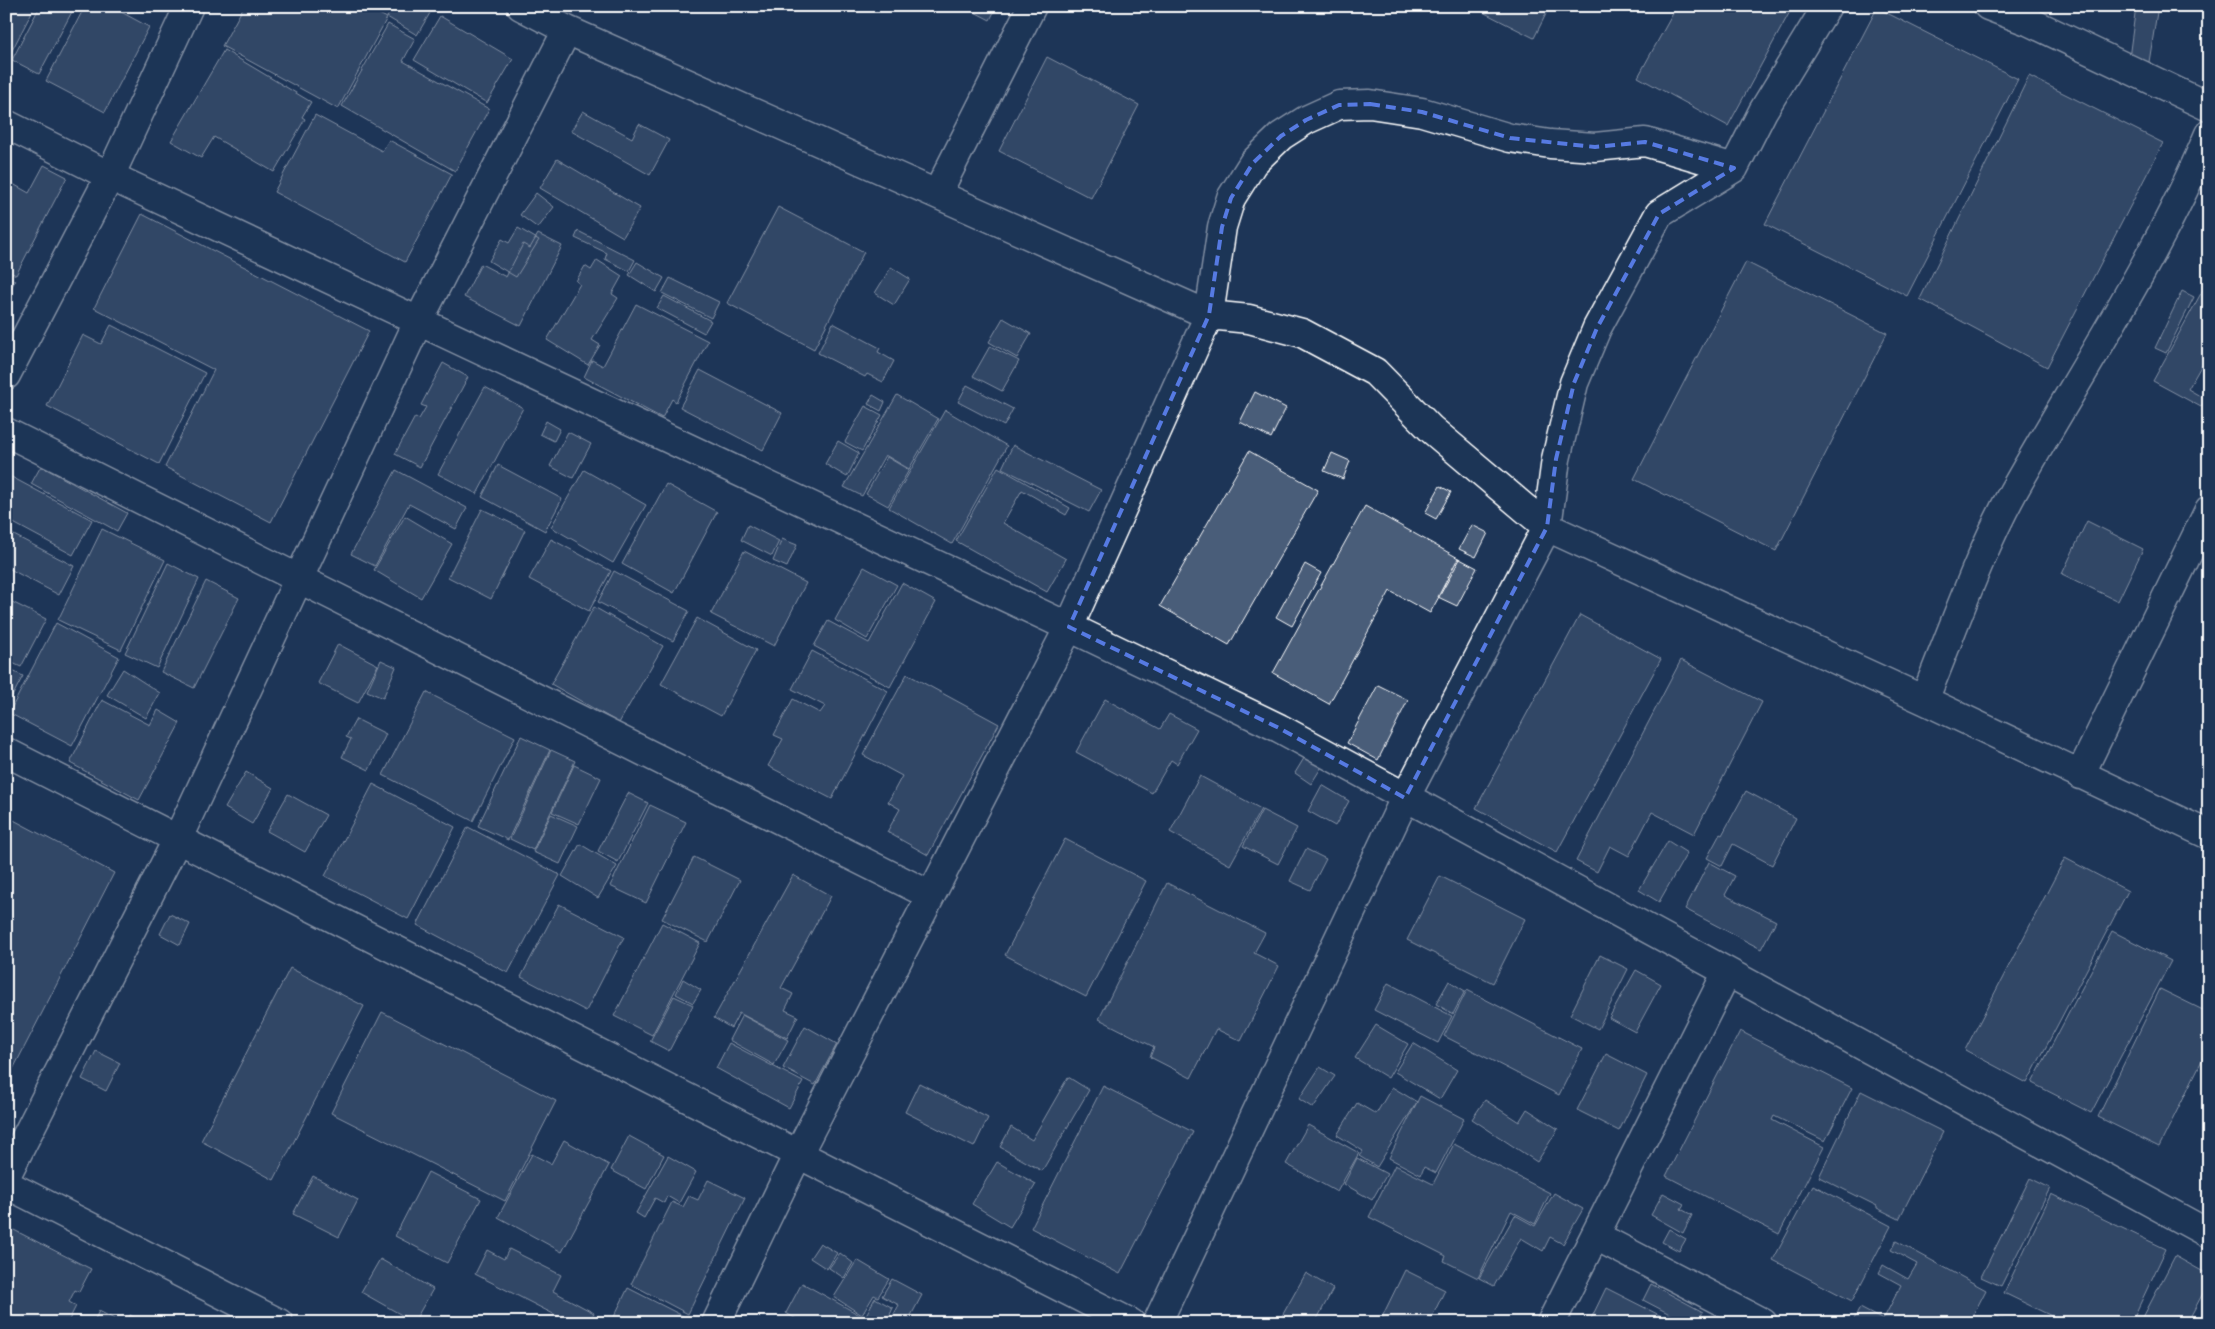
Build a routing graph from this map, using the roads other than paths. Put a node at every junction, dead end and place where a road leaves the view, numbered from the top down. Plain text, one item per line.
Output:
1 (189, 6) edge
2 (521, 6) edge
3 (1032, 6) edge
4 (1827, 6) edge
5 (1988, 6) edge
6 (567, 30) junction
7 (2209, 107) edge
8 (6, 124) edge
9 (2209, 134) edge
10 (1734, 168) junction
11 (110, 176) junction
12 (937, 194) junction
13 (1209, 315) junction
14 (418, 322) junction
15 (6, 375) edge
16 (6, 432) edge
17 (2209, 510) edge
18 (1547, 527) junction
19 (300, 578) junction
20 (1068, 627) junction
21 (1924, 700) junction
22 (6, 752) edge
23 (2080, 775) junction
24 (1405, 798) junction
25 (2209, 835) edge
26 (178, 838) junction
27 (930, 895) junction
28 (1727, 972) junction
29 (798, 1154) junction
30 (6, 1176) edge
31 (6, 1184) edge
32 (2209, 1234) edge
33 (1596, 1236) junction
34 (278, 1323) edge
35 (716, 1323) edge
36 (1131, 1323) edge
37 (1157, 1323) edge
38 (1551, 1323) edge
39 (1763, 1323) edge

1 - 11 street
2 - 6 street
3 - 12 street
4 - 10 street
5 - 7 street
6 - 12 street
6 - 14 street
8 - 11 street
9 - 21 street
10 - 13 street
10 - 18 street
11 - 14 street
11 - 15 street
12 - 13 street
13 - 18 street
13 - 20 street
14 - 19 street
14 - 20 street
16 - 19 street
17 - 23 street
18 - 21 street
18 - 24 street
19 - 26 street
19 - 27 street
20 - 24 street
20 - 27 street
21 - 23 street
22 - 26 street
23 - 25 street
24 - 28 street
24 - 37 street
26 - 29 street
26 - 30 street
27 - 29 street
28 - 32 street
28 - 33 street
29 - 35 street
29 - 36 street
31 - 34 street
33 - 38 street
33 - 39 street

